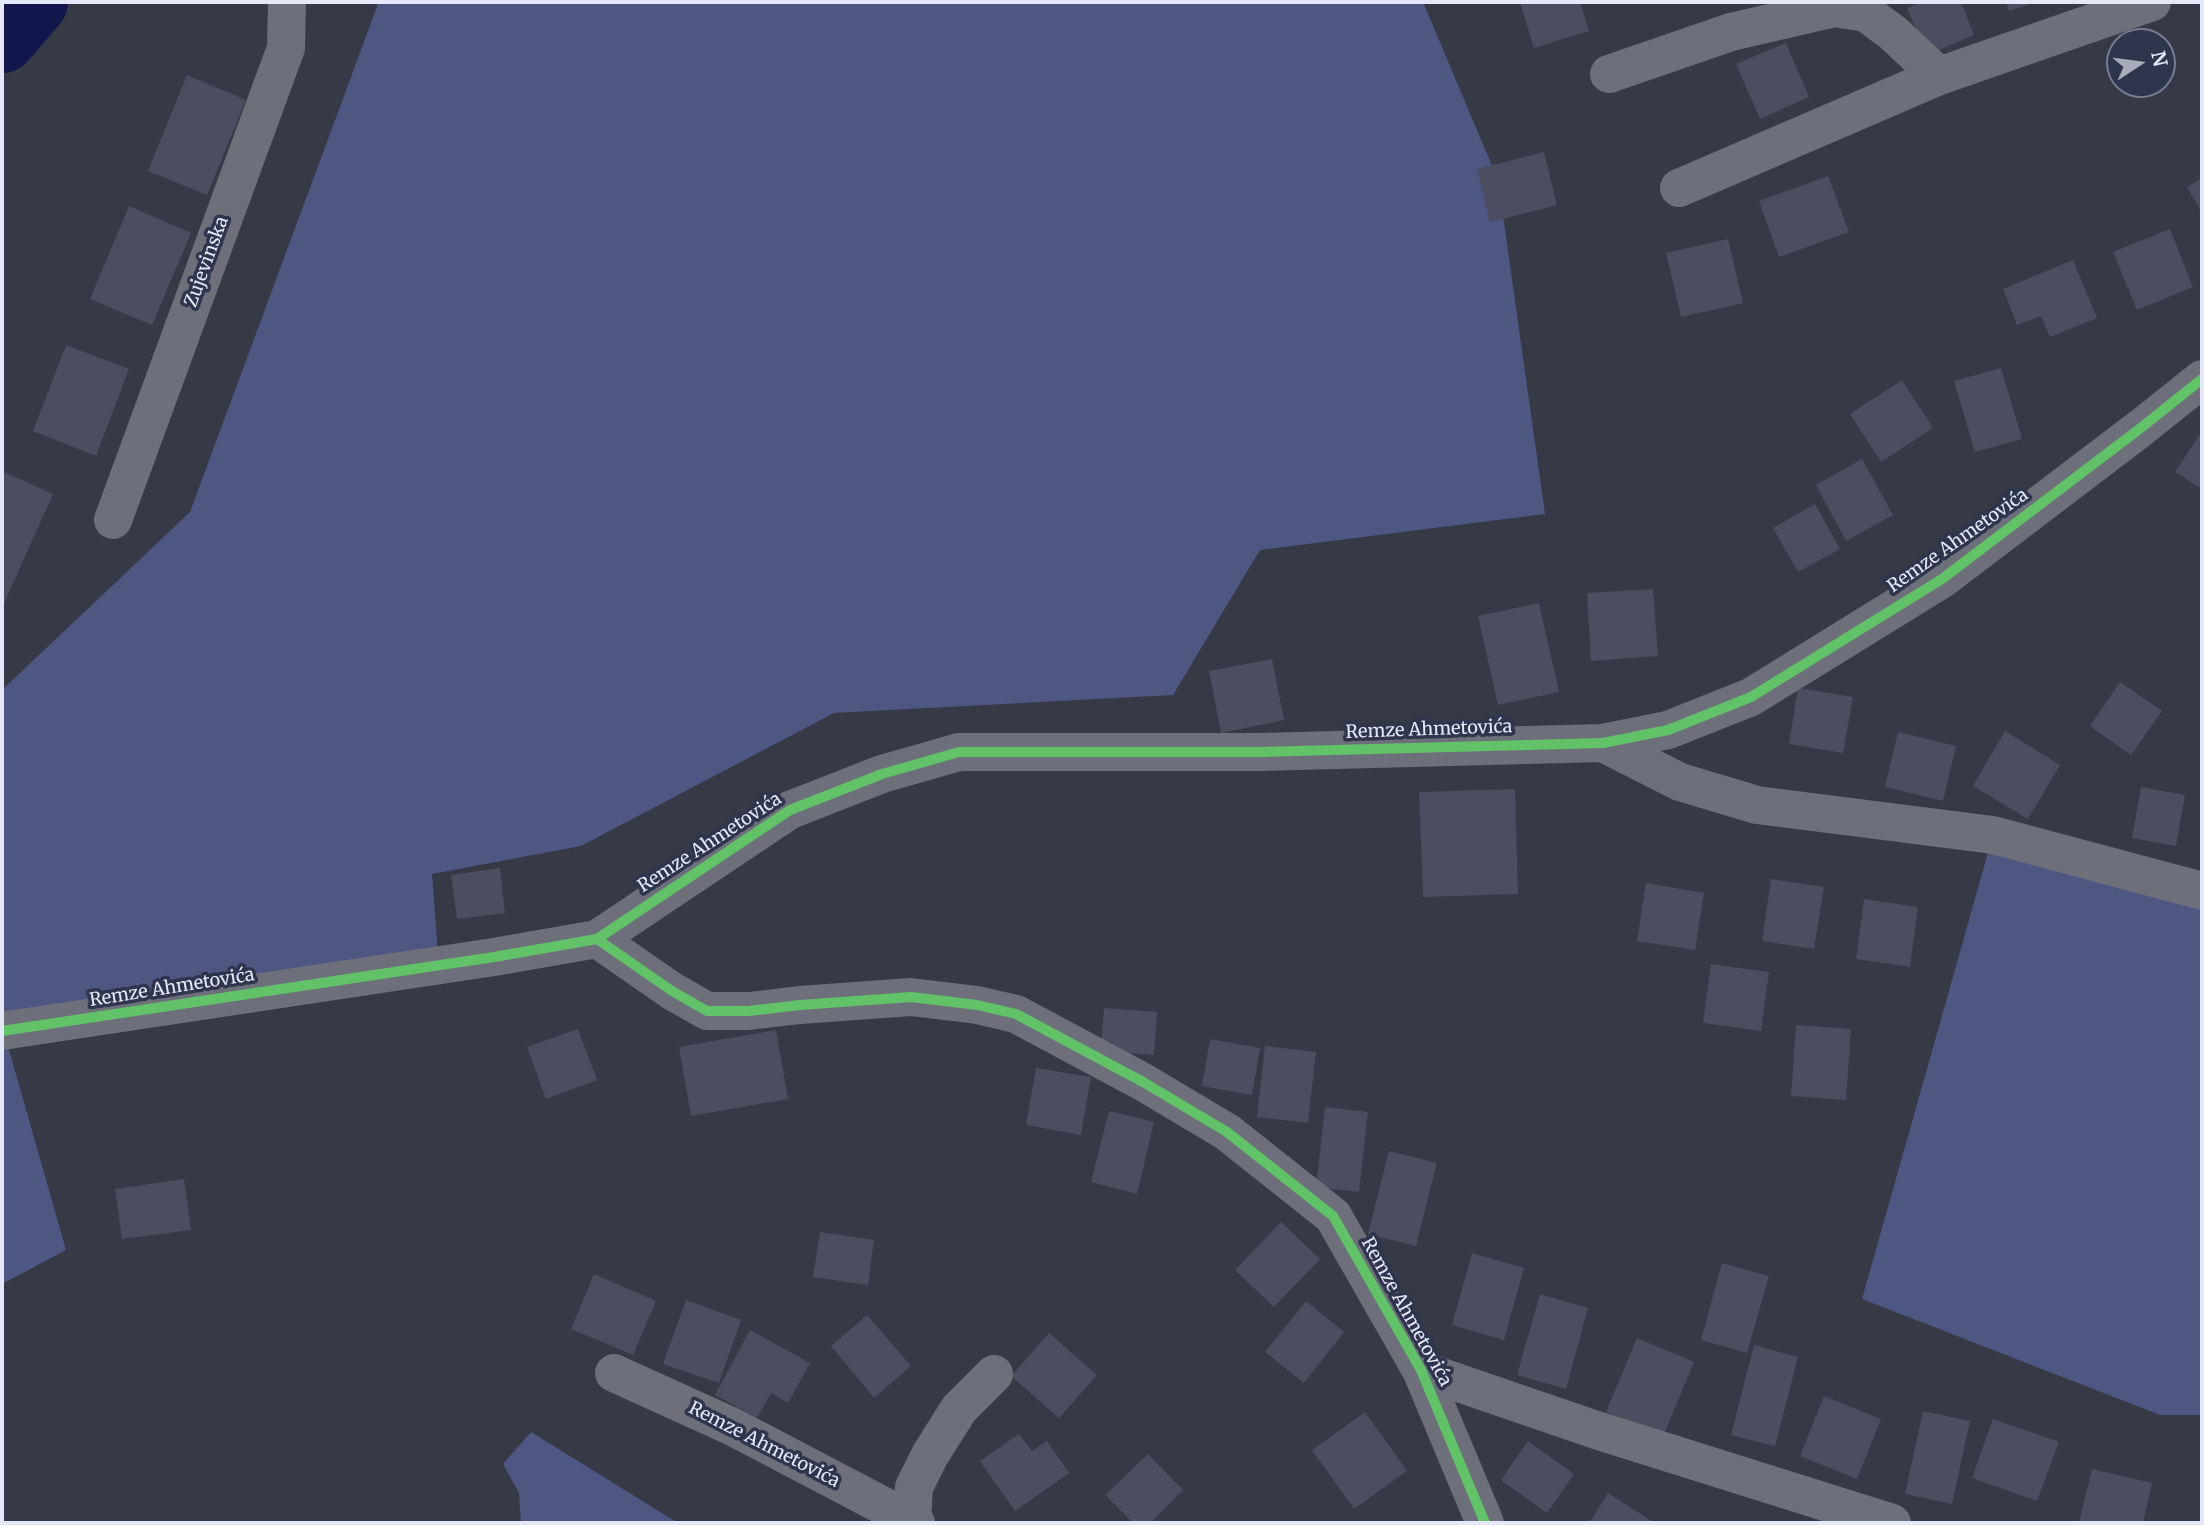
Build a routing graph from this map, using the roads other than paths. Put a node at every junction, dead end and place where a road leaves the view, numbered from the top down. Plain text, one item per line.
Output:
1 (287, 2) edge
2 (2152, 2) edge
3 (1609, 74) dead end
4 (1939, 76) junction
5 (1679, 188) dead end
6 (2202, 379) edge
7 (113, 520) dead end
8 (1603, 743) junction
9 (2202, 891) edge
10 (597, 939) junction
11 (2, 1031) edge
12 (1421, 1370) junction
13 (614, 1373) dead end
14 (994, 1374) dead end
15 (914, 1522) edge
16 (1485, 1523) edge
17 (1892, 1523) edge

1 - 7 street, Zujevinska
2 - 4 street
3 - 4 street
4 - 5 street
6 - 8 street, Remze Ahmetovića
8 - 9 street, Remze Ahmetovića
8 - 10 street, Remze Ahmetovića
10 - 11 street, Remze Ahmetovića
10 - 12 street, Remze Ahmetovića
12 - 16 street, Remze Ahmetovića
12 - 17 street, Remze Ahmetovića
13 - 15 street, Remze Ahmetovića
14 - 15 street, Remze Ahmetovića

